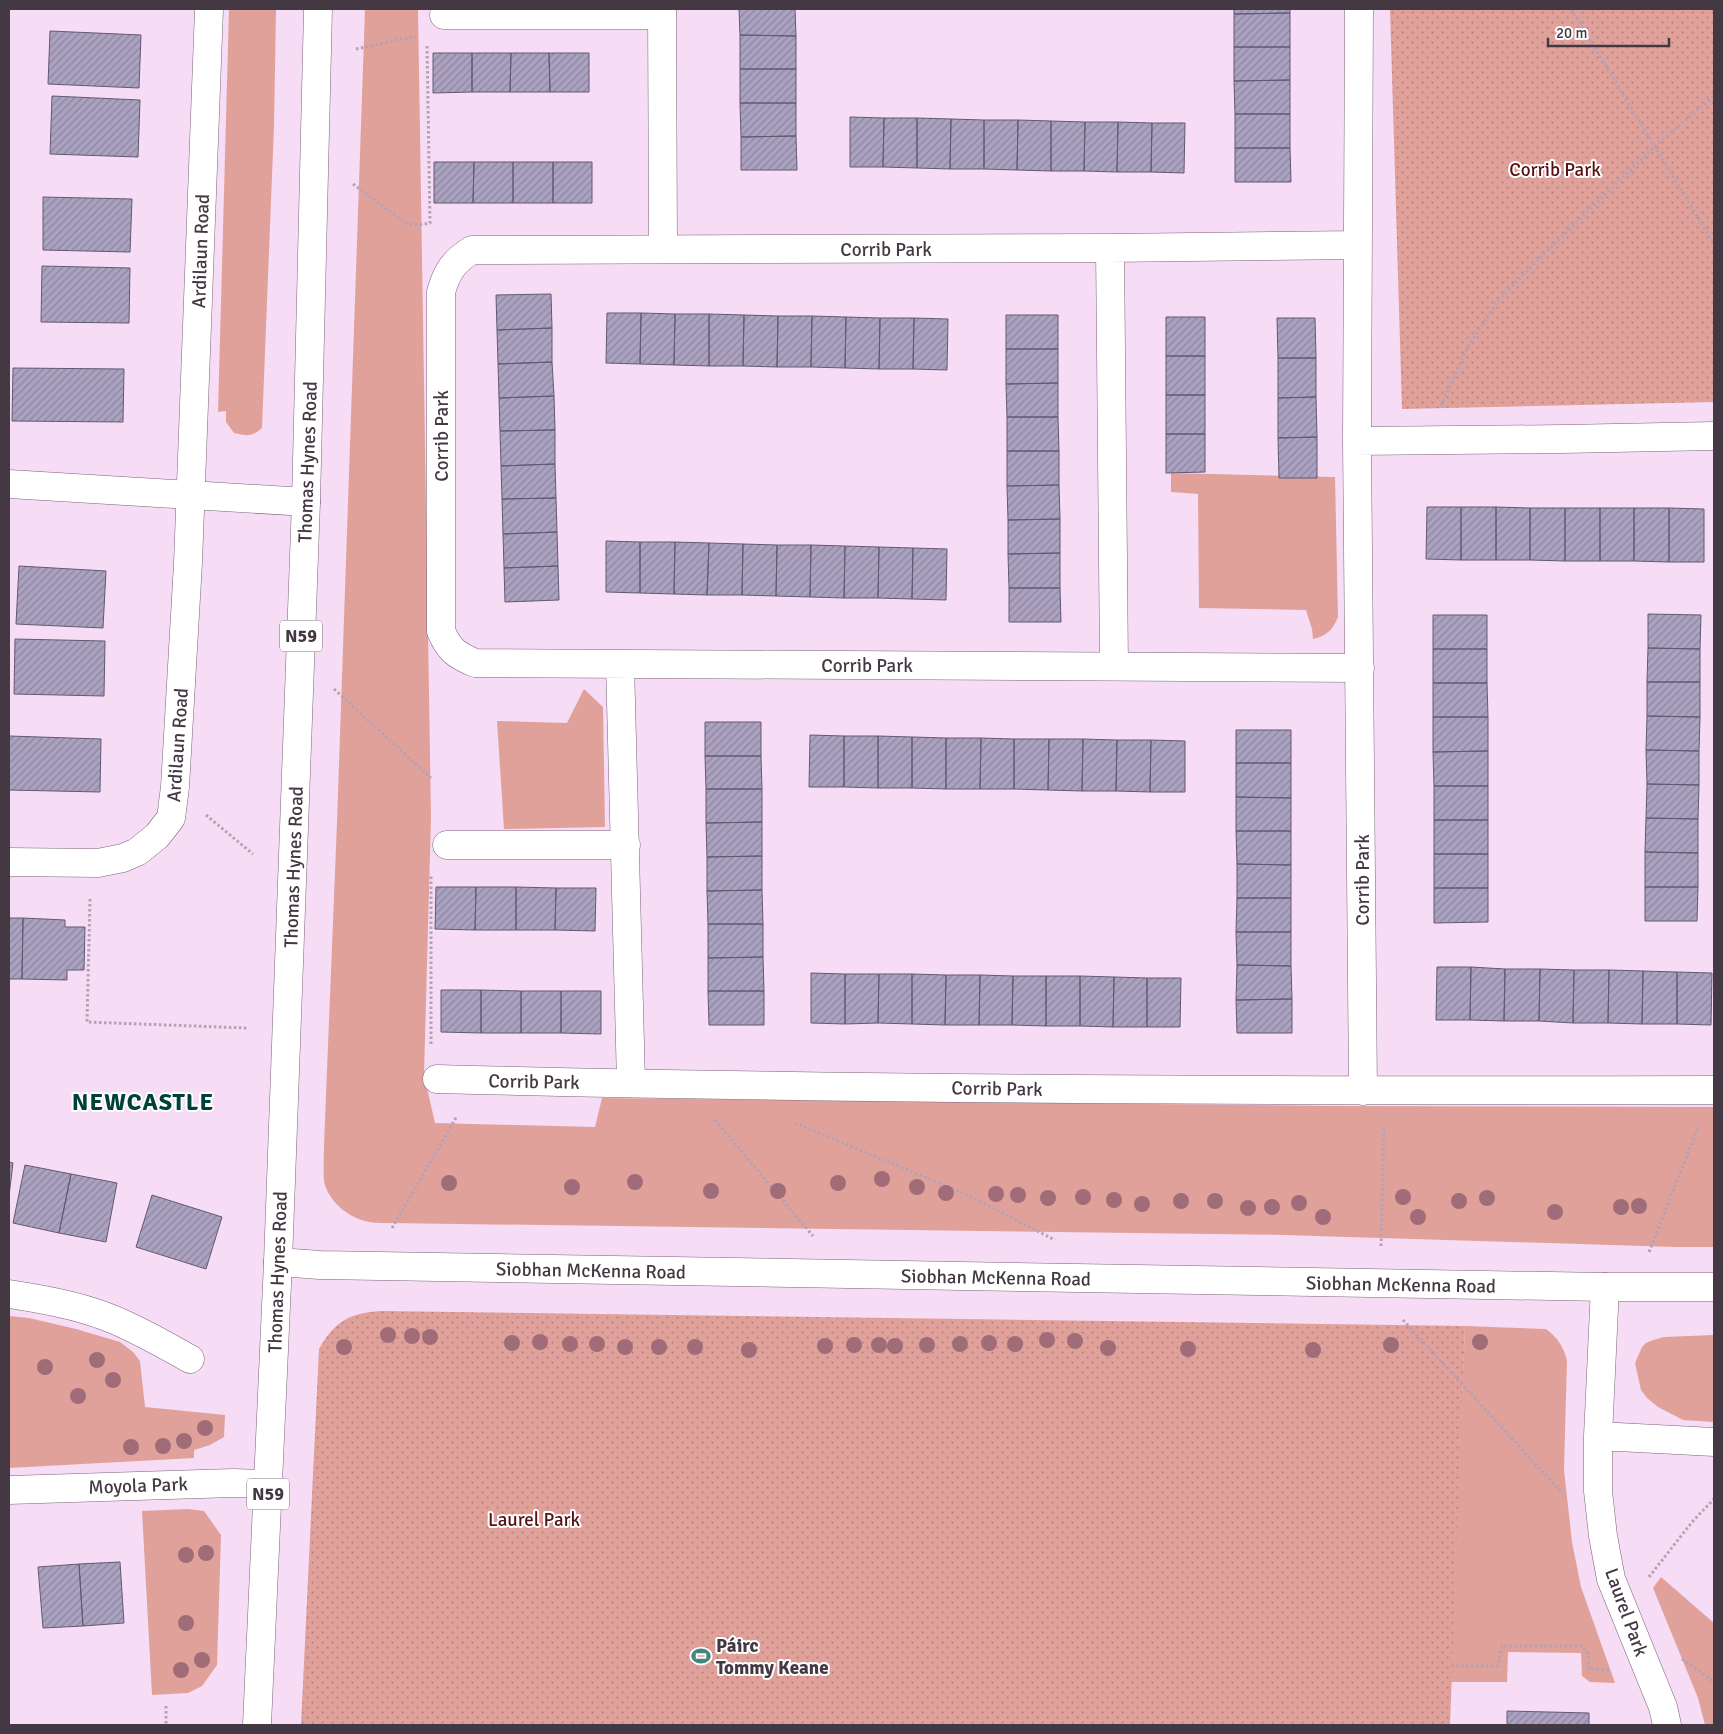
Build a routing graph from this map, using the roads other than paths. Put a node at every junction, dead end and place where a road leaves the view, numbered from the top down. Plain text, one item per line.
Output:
1 (210, 9) edge
2 (318, 9) edge
3 (1358, 9) edge
4 (662, 12) edge
5 (444, 15) dead end
6 (1357, 245) junction
7 (1110, 248) junction
8 (663, 249) junction
9 (1714, 436) edge
10 (1357, 440) junction
11 (9, 484) edge
12 (190, 494) junction
13 (306, 502) junction
14 (620, 664) junction
15 (1114, 666) junction
16 (1360, 668) junction
17 (447, 845) dead end
18 (626, 845) junction
19 (9, 862) edge
20 (437, 1079) dead end
21 (631, 1082) junction
22 (1712, 1090) edge
23 (1363, 1091) junction
24 (278, 1262) junction
25 (1605, 1287) junction
26 (1714, 1287) edge
27 (9, 1294) edge
28 (190, 1359) dead end
29 (1598, 1436) junction
30 (1714, 1442) edge
31 (268, 1484) junction
32 (9, 1490) edge
33 (257, 1725) edge
34 (1667, 1725) edge

1 - 12 street, Ardilaun Road
2 - 13 street, Thomas Hynes Road / N59
3 - 6 street, Corrib Park
4 - 5 street
4 - 8 street
6 - 7 street, Corrib Park
6 - 10 street, Corrib Park
7 - 8 street, Corrib Park
7 - 15 street
8 - 14 street, Corrib Park
9 - 10 street
10 - 16 street, Corrib Park
11 - 12 street
12 - 13 street
12 - 19 street, Ardilaun Road
13 - 24 street, Thomas Hynes Road / N59
14 - 15 street, Corrib Park
14 - 18 street
15 - 16 street, Corrib Park
16 - 23 street, Corrib Park
17 - 18 street
18 - 21 street
20 - 21 street, Corrib Park
21 - 23 street, Corrib Park
22 - 23 street, Corrib Park
24 - 25 street, Siobhan McKenna Road
24 - 31 street, Thomas Hynes Road / N59
25 - 26 street, Siobhan McKenna Road
25 - 29 street, Laurel Park
27 - 28 street
29 - 30 street
29 - 34 street, Laurel Park
31 - 32 street, Moyola Park
31 - 33 street, Thomas Hynes Road / N59

